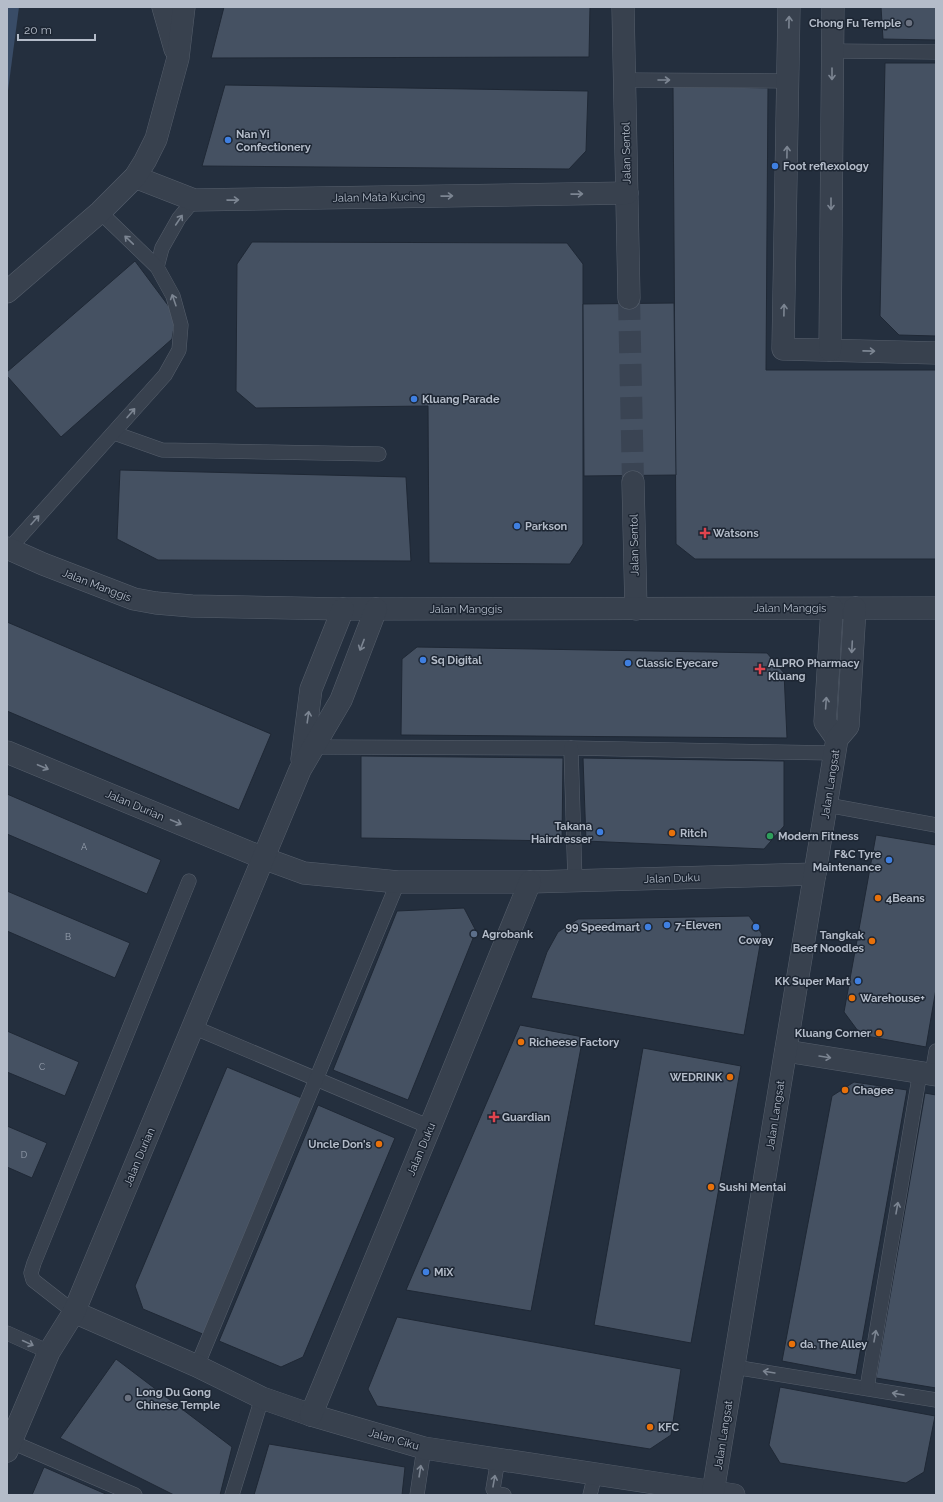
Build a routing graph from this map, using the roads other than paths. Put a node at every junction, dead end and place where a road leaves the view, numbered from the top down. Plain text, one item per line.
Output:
1 (163, 7) edge
2 (184, 7) edge
3 (623, 7) edge
4 (789, 7) edge
5 (832, 7) edge
6 (832, 51) junction
7 (936, 52) edge
8 (178, 58) junction
9 (624, 80) junction
10 (788, 81) junction
11 (135, 177) junction
12 (627, 193) junction
13 (194, 200) junction
14 (100, 212) junction
15 (157, 267) junction
16 (7, 292) edge
17 (629, 298) tunnel mouth
18 (830, 350) junction
19 (936, 353) edge
20 (114, 433) junction
21 (379, 454) dead end
22 (633, 482) tunnel mouth
23 (8, 549) edge
24 (636, 608) junction
25 (832, 608) junction
26 (855, 608) junction
27 (936, 608) edge
28 (343, 609) junction
29 (376, 609) junction
30 (835, 746) junction
31 (313, 747) junction
32 (571, 748) junction
33 (7, 752) edge
34 (300, 770) junction
35 (827, 805) junction
36 (936, 825) edge
37 (263, 858) junction
38 (815, 874) junction
39 (189, 881) dead end
40 (575, 881) junction
41 (398, 882) junction
42 (530, 882) junction
43 (193, 1027) junction
44 (786, 1051) junction
45 (936, 1051) edge
46 (929, 1074) edge
47 (316, 1079) junction
48 (430, 1127) junction
49 (74, 1312) junction
50 (7, 1333) edge
51 (49, 1352) junction
52 (197, 1366) junction
53 (734, 1367) junction
54 (867, 1388) junction
55 (262, 1398) junction
56 (936, 1400) edge
57 (311, 1414) junction
58 (8, 1444) edge
59 (424, 1448) junction
60 (498, 1459) junction
61 (595, 1474) junction
62 (724, 1494) edge
63 (135, 1495) edge
64 (232, 1495) edge
65 (416, 1495) edge
66 (504, 1495) edge
67 (590, 1495) edge

1 - 8 street
2 - 8 street
3 - 9 street, Jalan Sentol
10 -> 4 street
5 - 6 street
6 - 7 lane
6 -> 18 street
8 - 11 street
9 -> 10 lane
9 - 12 street, Jalan Sentol
18 -> 10 street
11 - 13 street, Jalan Mata Kucing
11 - 14 street
13 -> 12 street, Jalan Mata Kucing
12 - 17 street, Jalan Sentol
15 -> 13 lane
15 -> 14 lane
14 - 16 street
20 -> 15 lane
18 -> 19 street
20 - 21 lane
23 -> 20 lane
22 - 24 street, Jalan Sentol
23 - 28 street, Jalan Manggis
24 - 25 street, Jalan Manggis
24 - 29 street, Jalan Manggis
25 - 26 street, Jalan Manggis
30 -> 25 street, Jalan Langsat
26 - 27 street, Jalan Manggis
26 -> 30 street, Jalan Langsat
28 - 29 street, Jalan Manggis
34 -> 28 street, Jalan Durian
29 -> 31 street, Jalan Durian
30 - 32 lane
30 - 35 street, Jalan Langsat
31 - 32 lane
31 - 34 street, Jalan Durian
32 - 40 lane
33 -> 37 street, Jalan Durian
34 - 37 street, Jalan Durian
35 - 36 lane
35 - 38 street, Jalan Langsat
37 - 41 street, Jalan Duku
37 - 43 street, Jalan Durian
38 - 40 street, Jalan Duku
38 - 44 street, Jalan Langsat
39 - 49 lane
40 - 42 street, Jalan Duku
41 - 42 street, Jalan Duku
41 - 47 lane
42 - 48 street, Jalan Duku
43 - 47 lane
43 - 49 street, Jalan Durian
44 -> 46 street
44 - 53 street, Jalan Langsat
45 - 46 lane
54 -> 46 lane
47 - 48 lane
47 - 52 lane
48 - 57 street, Jalan Duku
49 - 51 street, Jalan Durian
49 - 52 street, Jalan Ciku
50 -> 51 lane
51 - 58 street, Jalan Durian
52 - 55 street, Jalan Ciku
54 -> 53 lane
53 - 62 street, Jalan Langsat
56 -> 54 lane
55 - 57 street, Jalan Ciku
55 - 64 lane
57 - 59 street, Jalan Ciku
58 - 63 lane
59 - 60 street, Jalan Ciku
65 -> 59 lane
60 - 61 street, Jalan Ciku
66 -> 60 lane
61 - 62 street, Jalan Ciku
61 - 67 lane

